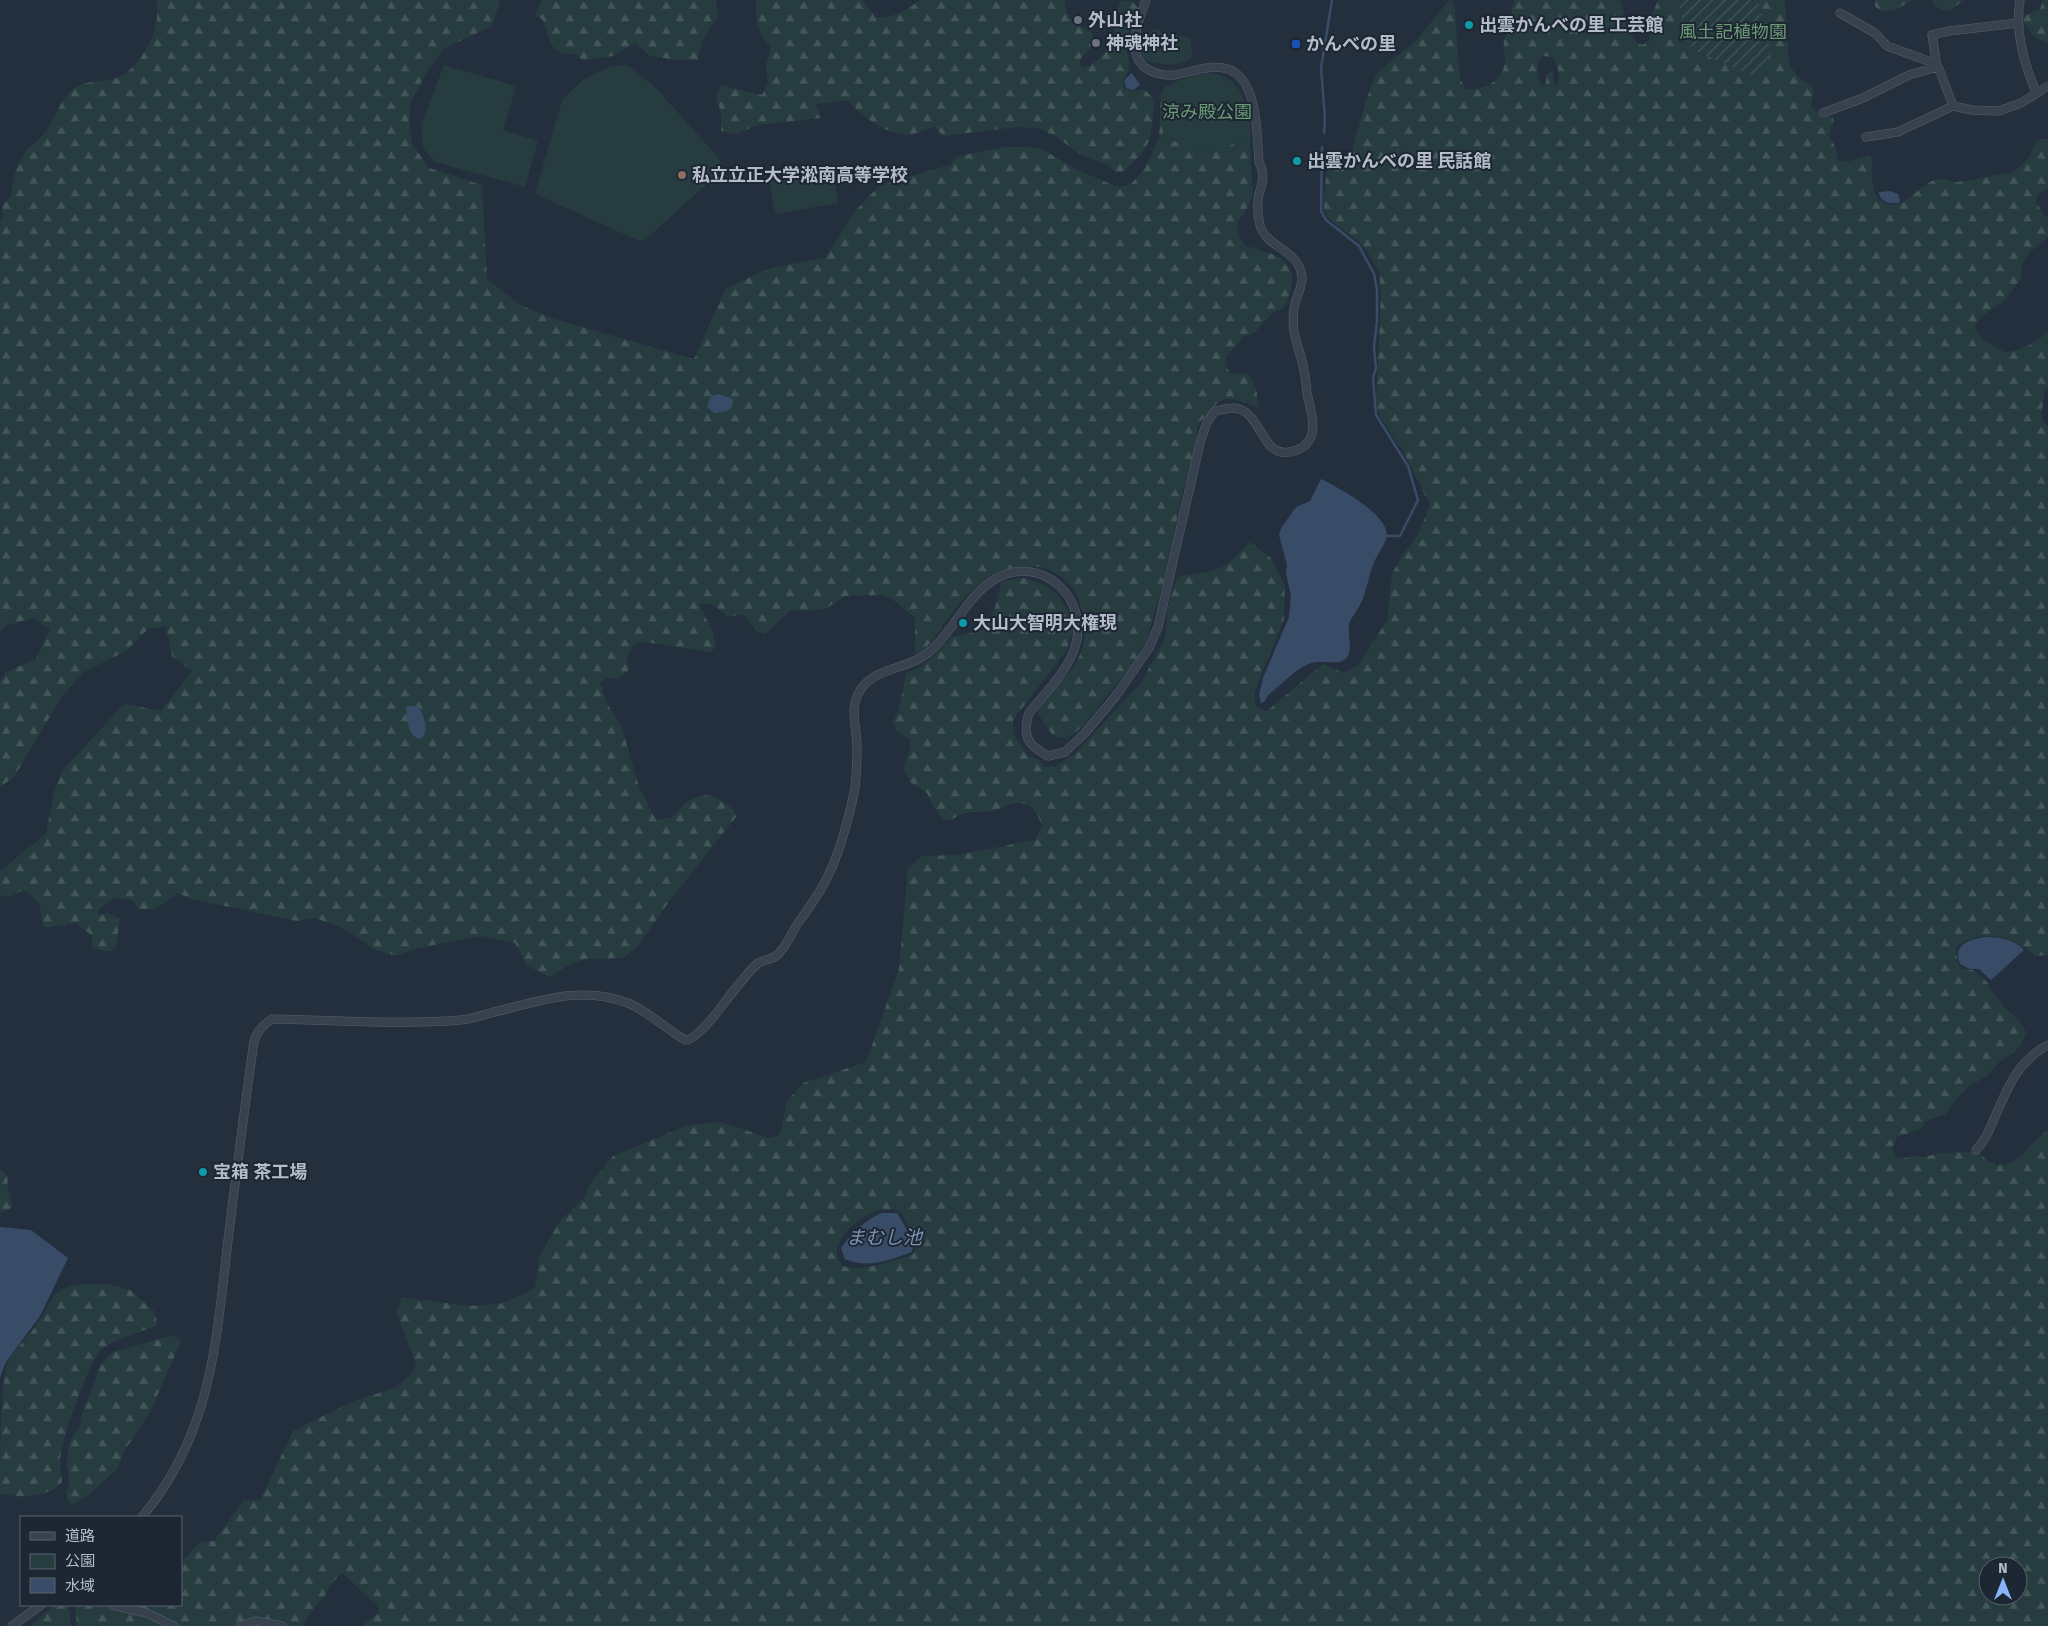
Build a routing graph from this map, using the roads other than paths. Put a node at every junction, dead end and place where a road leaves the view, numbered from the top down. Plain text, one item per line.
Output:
1 (1146, 0) edge
2 (2020, 0) edge
3 (1840, 13) dead end
4 (2018, 23) junction
5 (1937, 67) junction
6 (2048, 86) edge
7 (2036, 92) junction
8 (1953, 106) junction
9 (1823, 113) dead end
10 (1866, 136) dead end
11 (2048, 1045) edge
12 (1976, 1150) dead end
13 (143, 1516) edge
14 (40, 1606) edge
15 (116, 1606) edge
16 (12, 1626) edge
17 (174, 1626) edge
18 (240, 1626) edge
19 (282, 1626) edge

1 - 13 street
2 - 4 street
3 - 5 street
4 - 5 street
4 - 7 street
5 - 8 street
5 - 9 street
6 - 7 street
7 - 8 street
8 - 10 street
11 - 12 street
14 - 16 street
15 - 17 street
18 - 19 street

